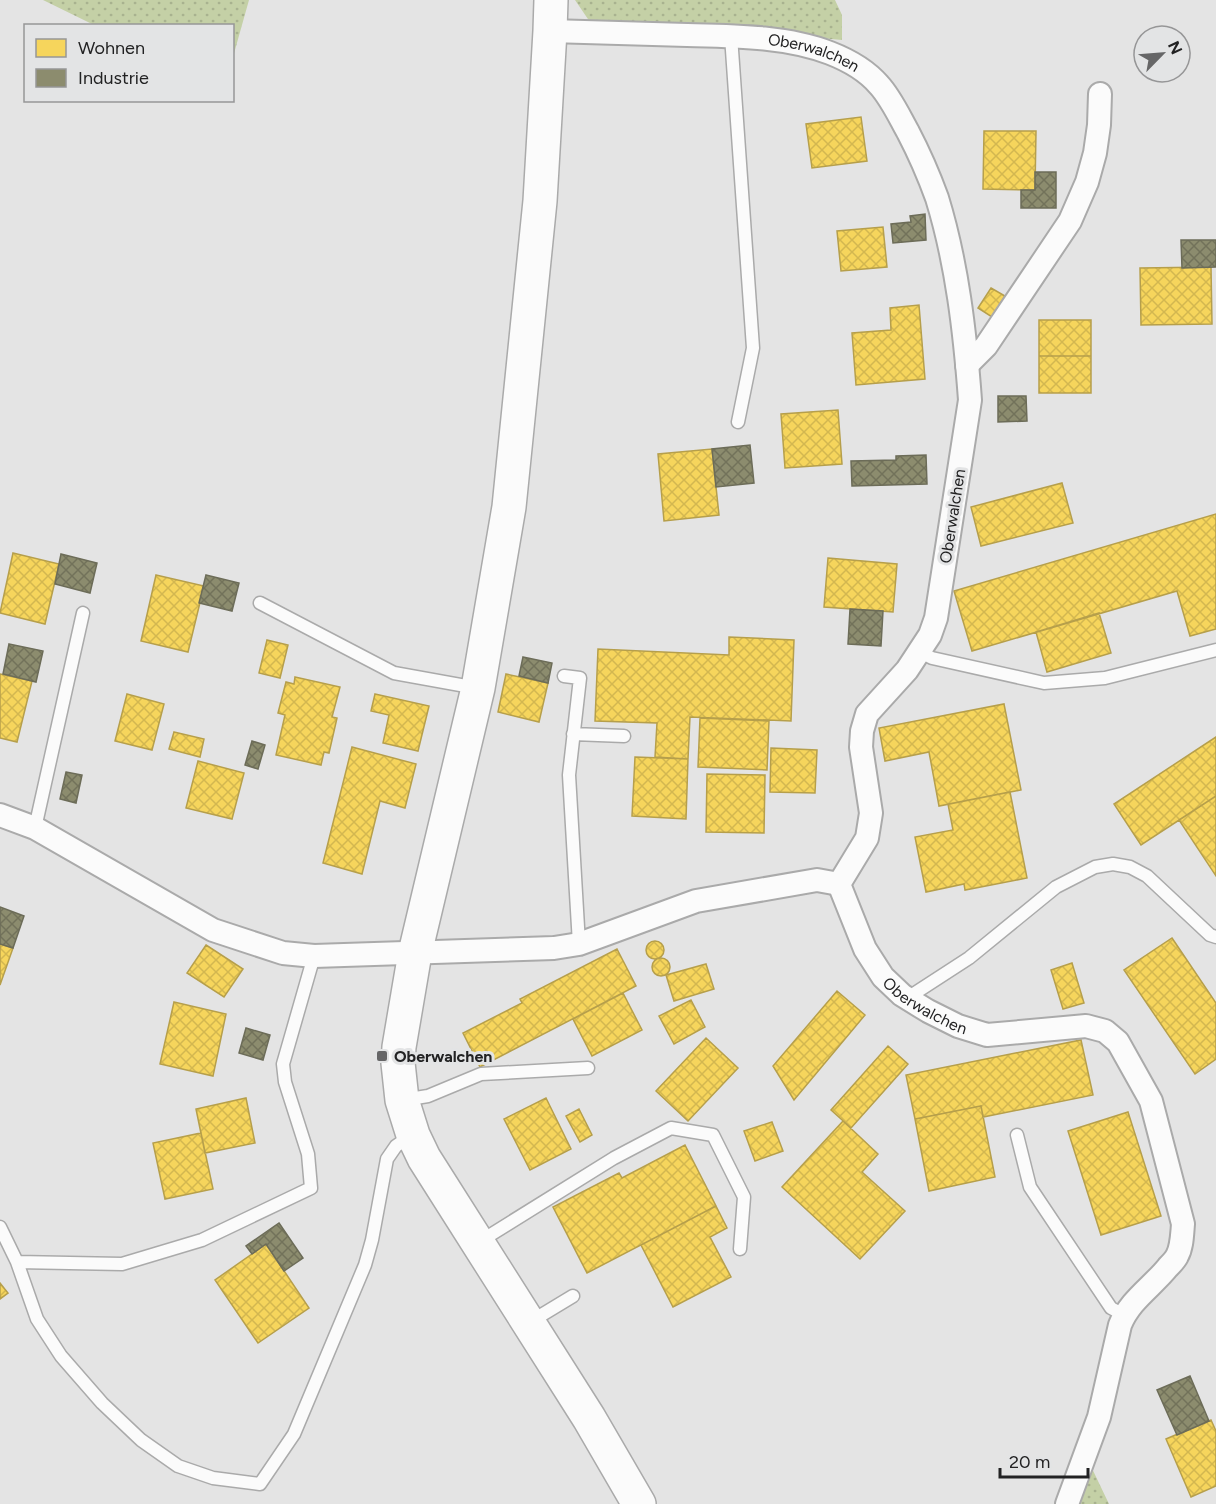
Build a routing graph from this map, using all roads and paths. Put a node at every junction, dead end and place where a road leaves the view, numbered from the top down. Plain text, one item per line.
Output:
1 (550, 15) edge
2 (731, 36) junction
3 (1100, 94) dead end
4 (967, 365) junction
5 (738, 422) dead end
6 (260, 603) dead end
7 (83, 613) dead end
8 (1216, 650) edge
9 (920, 652) junction
10 (564, 676) dead end
11 (478, 688) junction
12 (573, 734) junction
13 (624, 736) dead end
14 (0, 815) edge
15 (35, 828) junction
16 (839, 884) junction
17 (1216, 937) edge
18 (579, 944) junction
19 (415, 953) junction
20 (314, 956) junction
21 (909, 999) junction
22 (588, 1068) dead end
23 (402, 1100) junction
24 (413, 1135) junction
25 (1017, 1135) dead end
26 (0, 1227) edge
27 (478, 1243) junction
28 (740, 1249) dead end
29 (17, 1262) junction
30 (573, 1296) dead end
31 (1124, 1315) junction
32 (529, 1323) junction
33 (639, 1504) edge
34 (1067, 1504) edge

1 - 2 street, Oberwalchen
1 - 11 main road
2 - 4 street, Oberwalchen
2 - 5 lane
3 - 4 street
4 - 9 street, Oberwalchen
6 - 11 lane
7 - 15 lane
8 - 9 lane
9 - 16 street, Oberwalchen
10 - 12 lane
11 - 19 main road
12 - 13 lane
12 - 18 lane
14 - 15 street
15 - 20 street
16 - 18 street
16 - 21 street, Oberwalchen
17 - 21 lane
18 - 19 street
19 - 20 street
19 - 23 main road
20 - 29 lane
21 - 31 street, Oberwalchen
22 - 23 lane
23 - 24 main road
24 - 27 main road
24 - 29 lane
25 - 31 lane
26 - 29 lane
27 - 28 lane
27 - 32 main road
30 - 32 lane
31 - 34 street, Oberwalchen
32 - 33 main road

